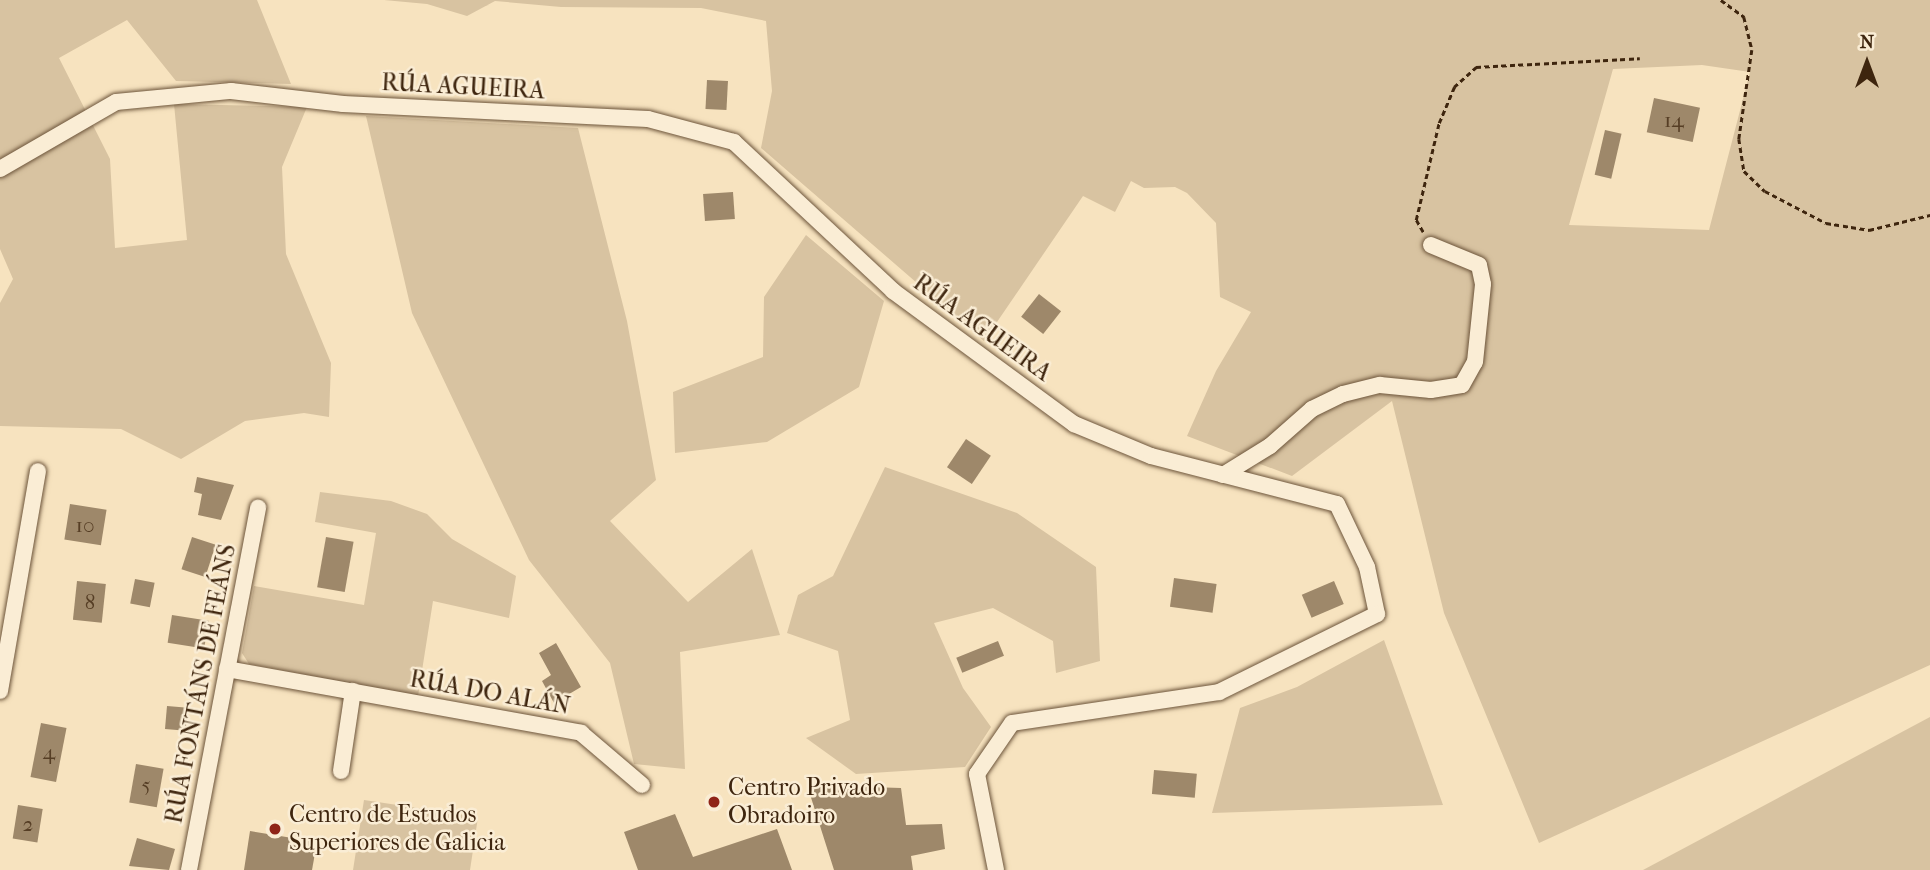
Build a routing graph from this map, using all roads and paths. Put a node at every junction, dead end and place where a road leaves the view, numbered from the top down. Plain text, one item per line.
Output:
1 (1721, 0) edge
2 (1640, 58) dead end
3 (0, 169) edge
4 (1930, 215) edge
5 (1431, 246) joint
6 (38, 471) dead end
7 (1223, 475) junction
8 (258, 507) dead end
9 (227, 669) junction
10 (0, 691) edge
11 (353, 691) junction
12 (341, 771) dead end
13 (642, 785) dead end
14 (189, 870) edge
15 (996, 870) edge

1 - 4 path
2 - 5 path
3 - 7 street, RÚA AGUEIRA
5 - 7 street
6 - 10 street
7 - 15 street, RÚA AGUEIRA
8 - 9 street, RÚA FONTÁNS DE FEÁNS
9 - 11 street, RÚA DO ALÁN
9 - 14 street, RÚA FONTÁNS DE FEÁNS
11 - 12 street
11 - 13 street, RÚA DO ALÁN

